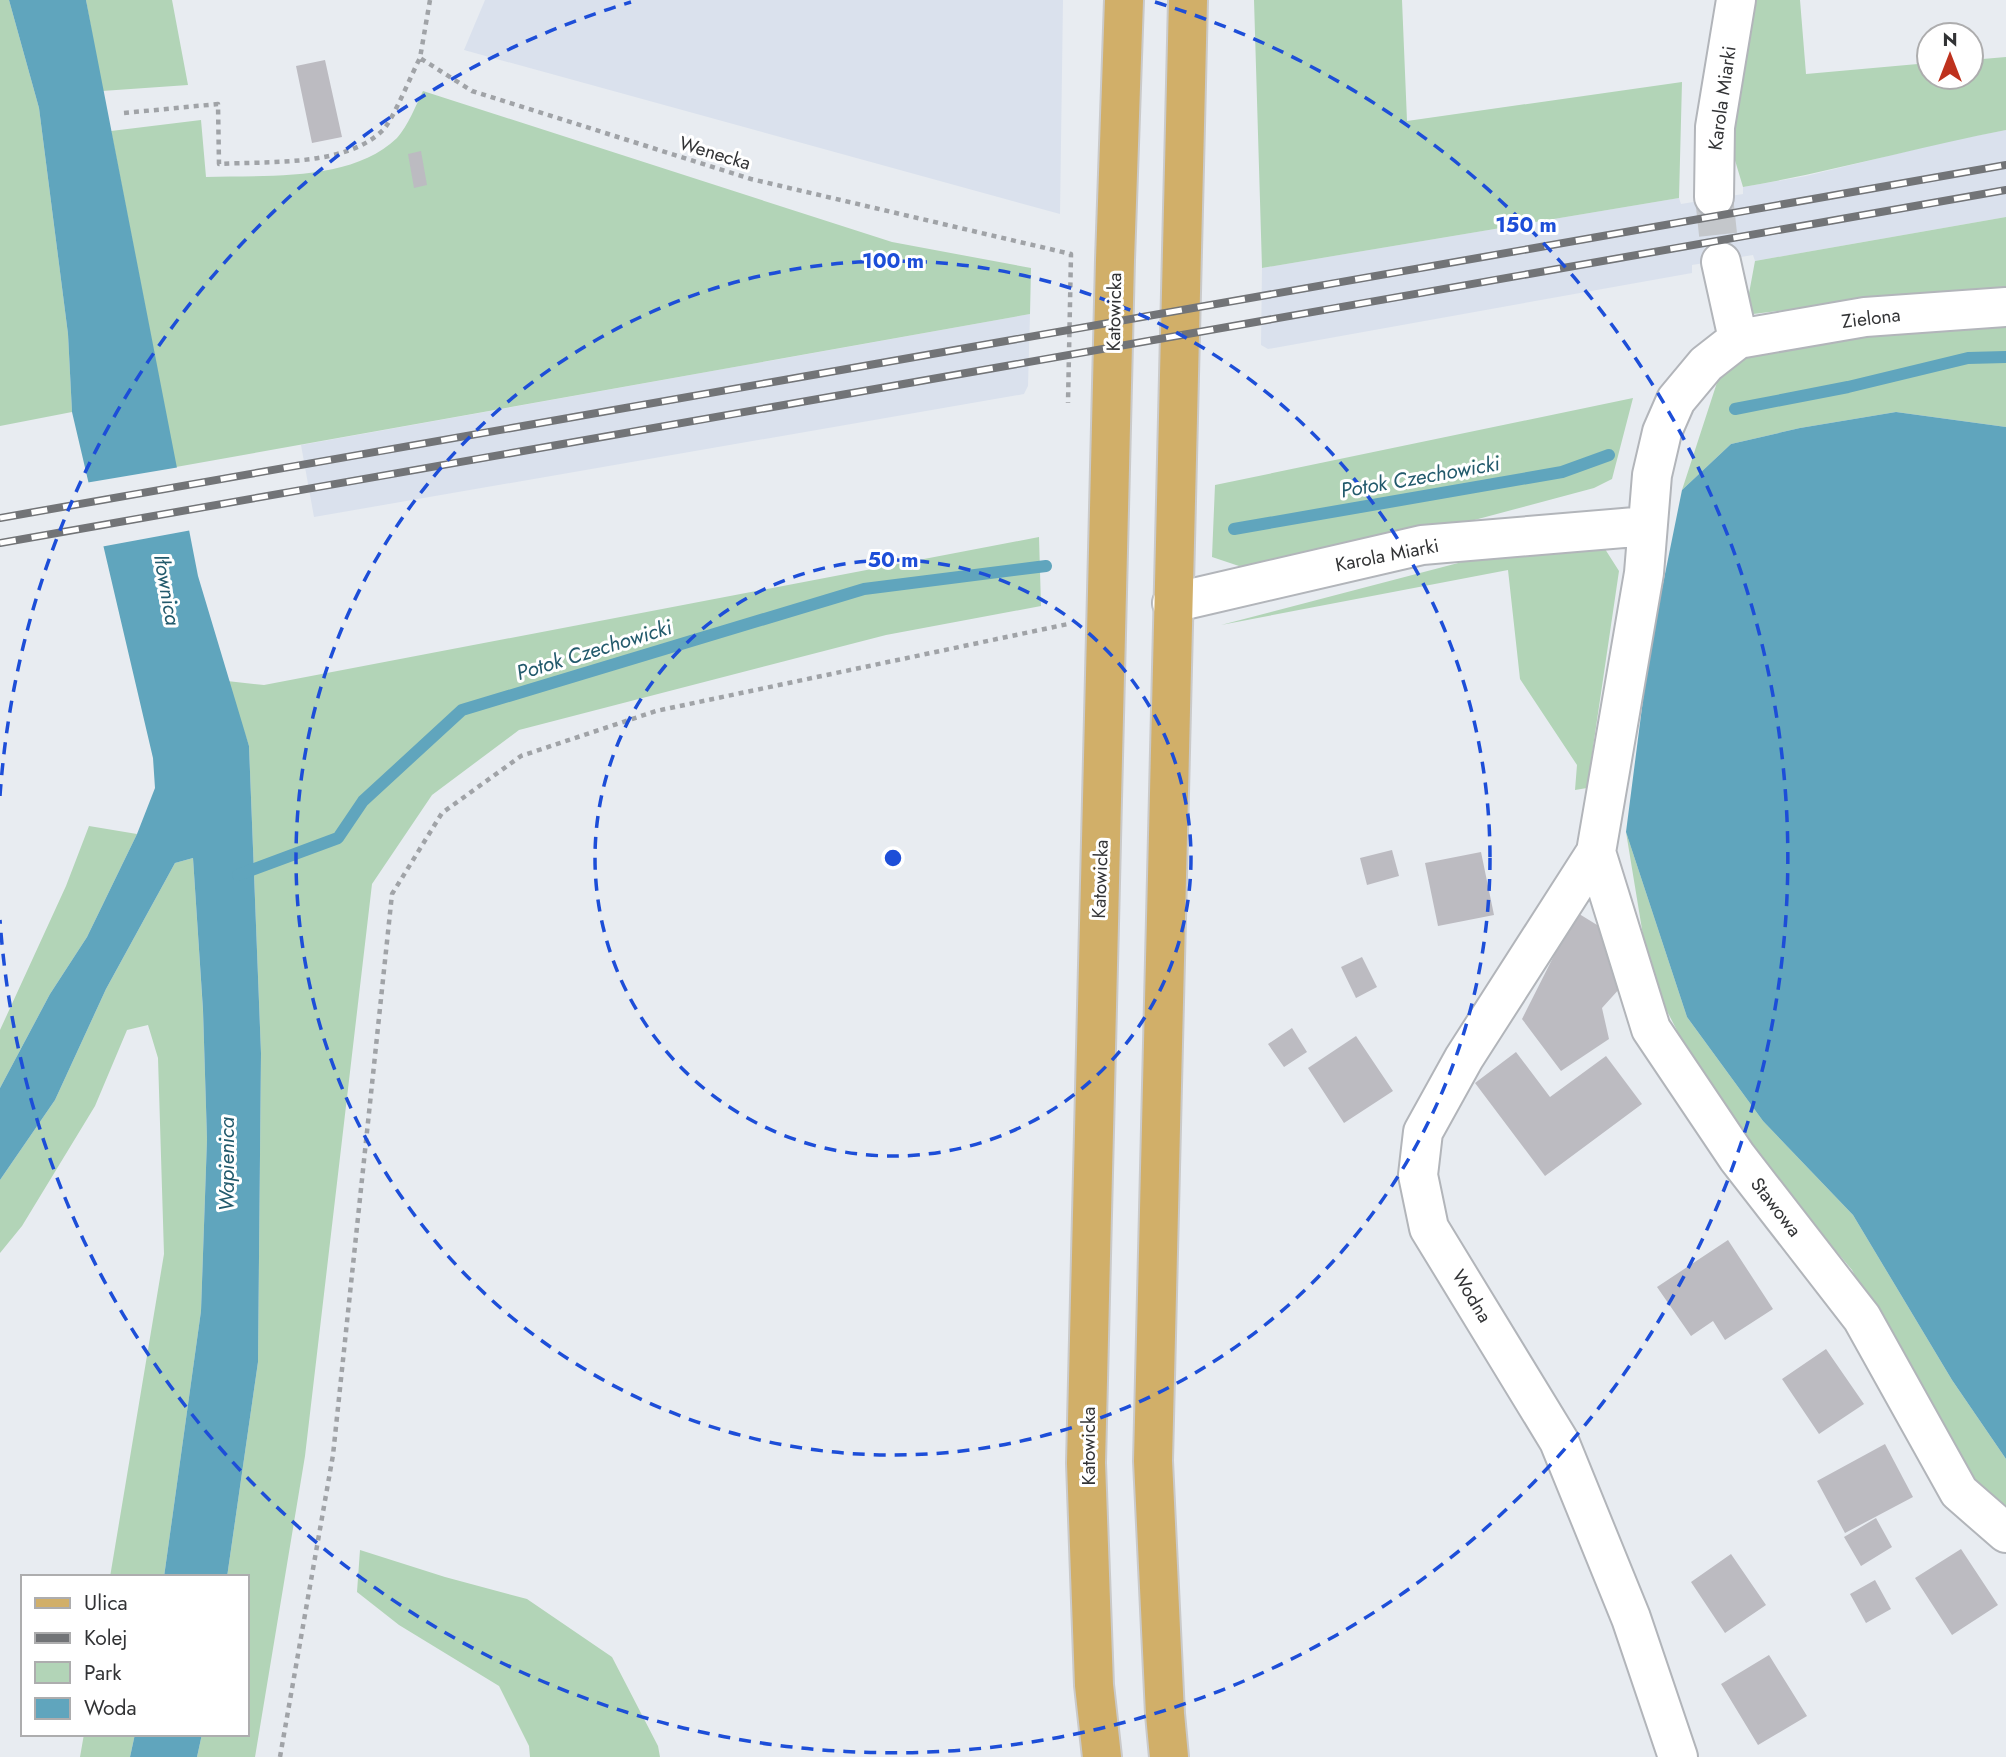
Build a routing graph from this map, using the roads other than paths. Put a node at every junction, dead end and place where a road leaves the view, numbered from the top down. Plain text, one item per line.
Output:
1 (1124, 0) edge
2 (1188, 0) edge
3 (1736, 0) edge
4 (1714, 197) tunnel mouth
5 (1721, 262) tunnel mouth
6 (2006, 307) edge
7 (1738, 339) junction
8 (1647, 526) junction
9 (1172, 603) junction
10 (1596, 852) junction
11 (2006, 1533) edge
12 (1102, 1757) edge
13 (1170, 1757) edge
14 (1678, 1757) edge

1 - 12 main road, Katowicka
2 - 9 main road
3 - 4 street, Karola Miarki
5 - 7 street
6 - 7 street, Zielona
7 - 8 street
8 - 9 street, Karola Miarki
8 - 10 street
9 - 13 main road
10 - 11 street, Stawowa
10 - 14 street, Wodna

